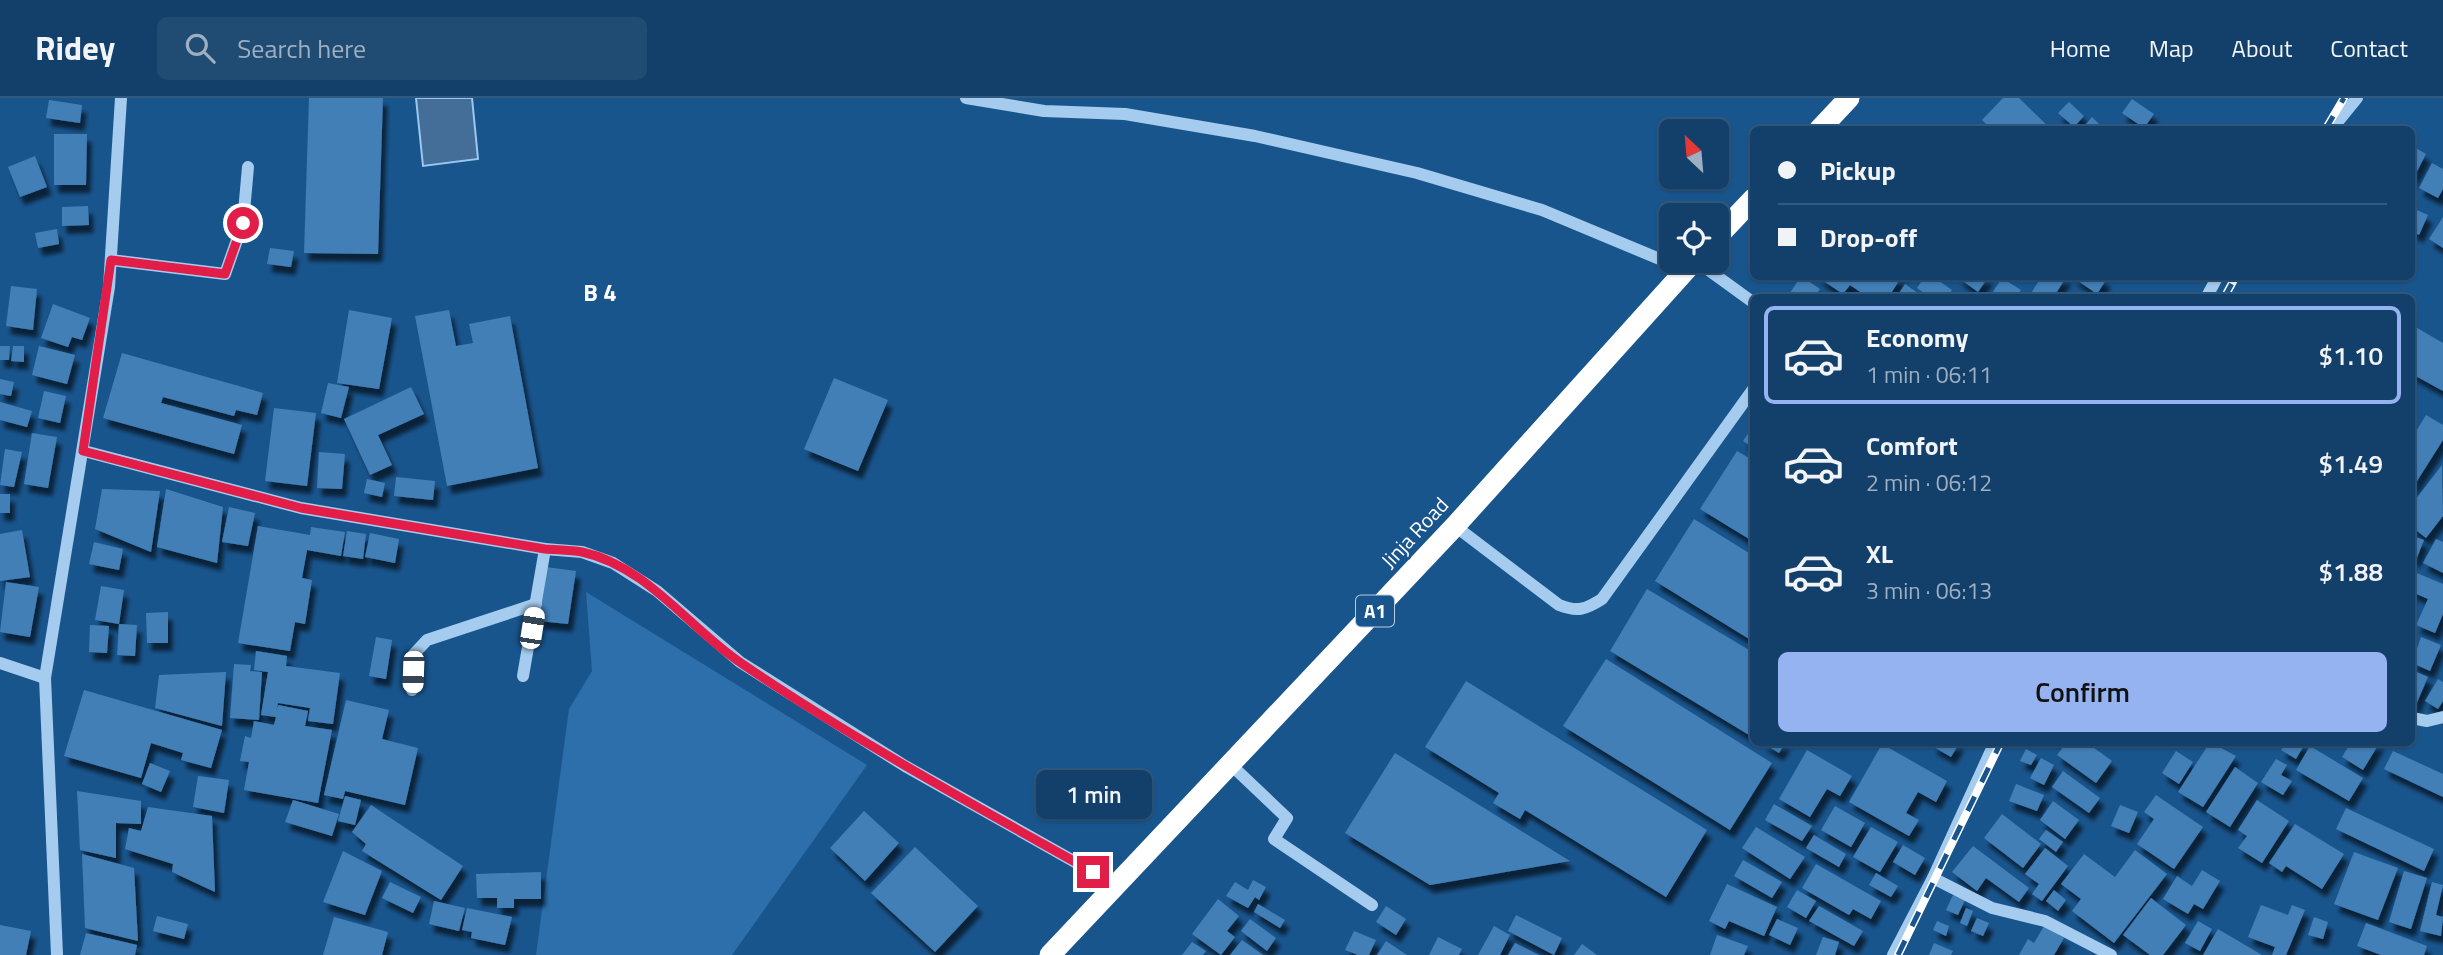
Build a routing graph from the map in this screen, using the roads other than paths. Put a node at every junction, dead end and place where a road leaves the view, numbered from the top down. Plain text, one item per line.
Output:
1 (121, 98) edge
2 (966, 98) edge
3 (1849, 98) edge
4 (2357, 98) edge
5 (1823, 126) edge
6 (2334, 126) edge
7 (248, 167) dead end
8 (1750, 202) edge
9 (1729, 224) edge
10 (1659, 252) edge
11 (111, 260) junction
12 (1684, 273) edge
13 (1706, 273) edge
14 (1750, 300) edge
15 (1750, 394) edge
16 (83, 451) junction
17 (1455, 526) junction
18 (545, 549) junction
19 (536, 604) junction
20 (0, 663) edge
21 (523, 676) dead end
22 (45, 678) junction
23 (412, 690) dead end
24 (2443, 717) edge
25 (2415, 719) edge
26 (1993, 746) edge
27 (1230, 764) junction
28 (1933, 878) junction
29 (1116, 885) junction
30 (1372, 905) dead end
31 (1057, 952) edge
32 (57, 955) edge
33 (1893, 955) edge
34 (2111, 955) edge

1 - 11 street
2 - 10 street
3 - 5 highway
4 - 6 street
7 - 11 street
8 - 9 highway
11 - 16 street
12 - 17 highway, Jinja Road / A1
13 - 14 street
15 - 17 street
16 - 18 street
16 - 22 street
17 - 27 highway, Jinja Road / A1
18 - 19 street
18 - 29 street
19 - 21 street
19 - 23 street
20 - 22 street
22 - 32 street
24 - 25 street
26 - 28 street
27 - 29 highway, Jinja Road / A1
27 - 30 street
28 - 33 street
28 - 34 street
29 - 31 highway, Jinja Road / A1

